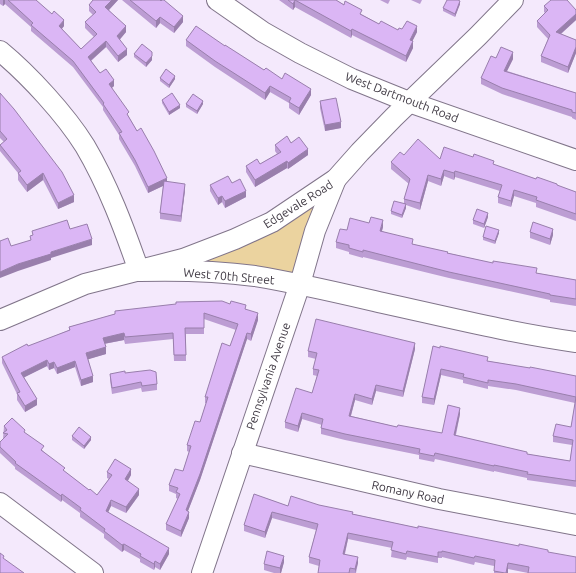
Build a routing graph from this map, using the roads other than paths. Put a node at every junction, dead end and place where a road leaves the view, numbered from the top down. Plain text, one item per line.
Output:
1 (217, 0) edge
2 (513, 0) edge
3 (0, 51) edge
4 (409, 102) junction
5 (576, 160) edge
6 (336, 179) junction
7 (139, 271) junction
8 (300, 284) junction
9 (0, 320) edge
10 (576, 342) edge
11 (242, 453) junction
12 (0, 502) edge
13 (576, 525) edge
14 (93, 573) edge
15 (202, 573) edge

1 - 4 street, West Dartmouth Road
2 - 4 street, Edgevale Road
3 - 7 street
4 - 5 street, West Dartmouth Road
4 - 6 street, Edgevale Road
6 - 7 street, Edgevale Road
6 - 8 street, Pennsylvania Avenue
7 - 8 street, West 70th Street
7 - 9 street, Edgevale Road
8 - 10 street, West 70th Street
8 - 11 street, Pennsylvania Avenue
11 - 13 street, Romany Road
11 - 15 street, Pennsylvania Avenue
12 - 14 street

